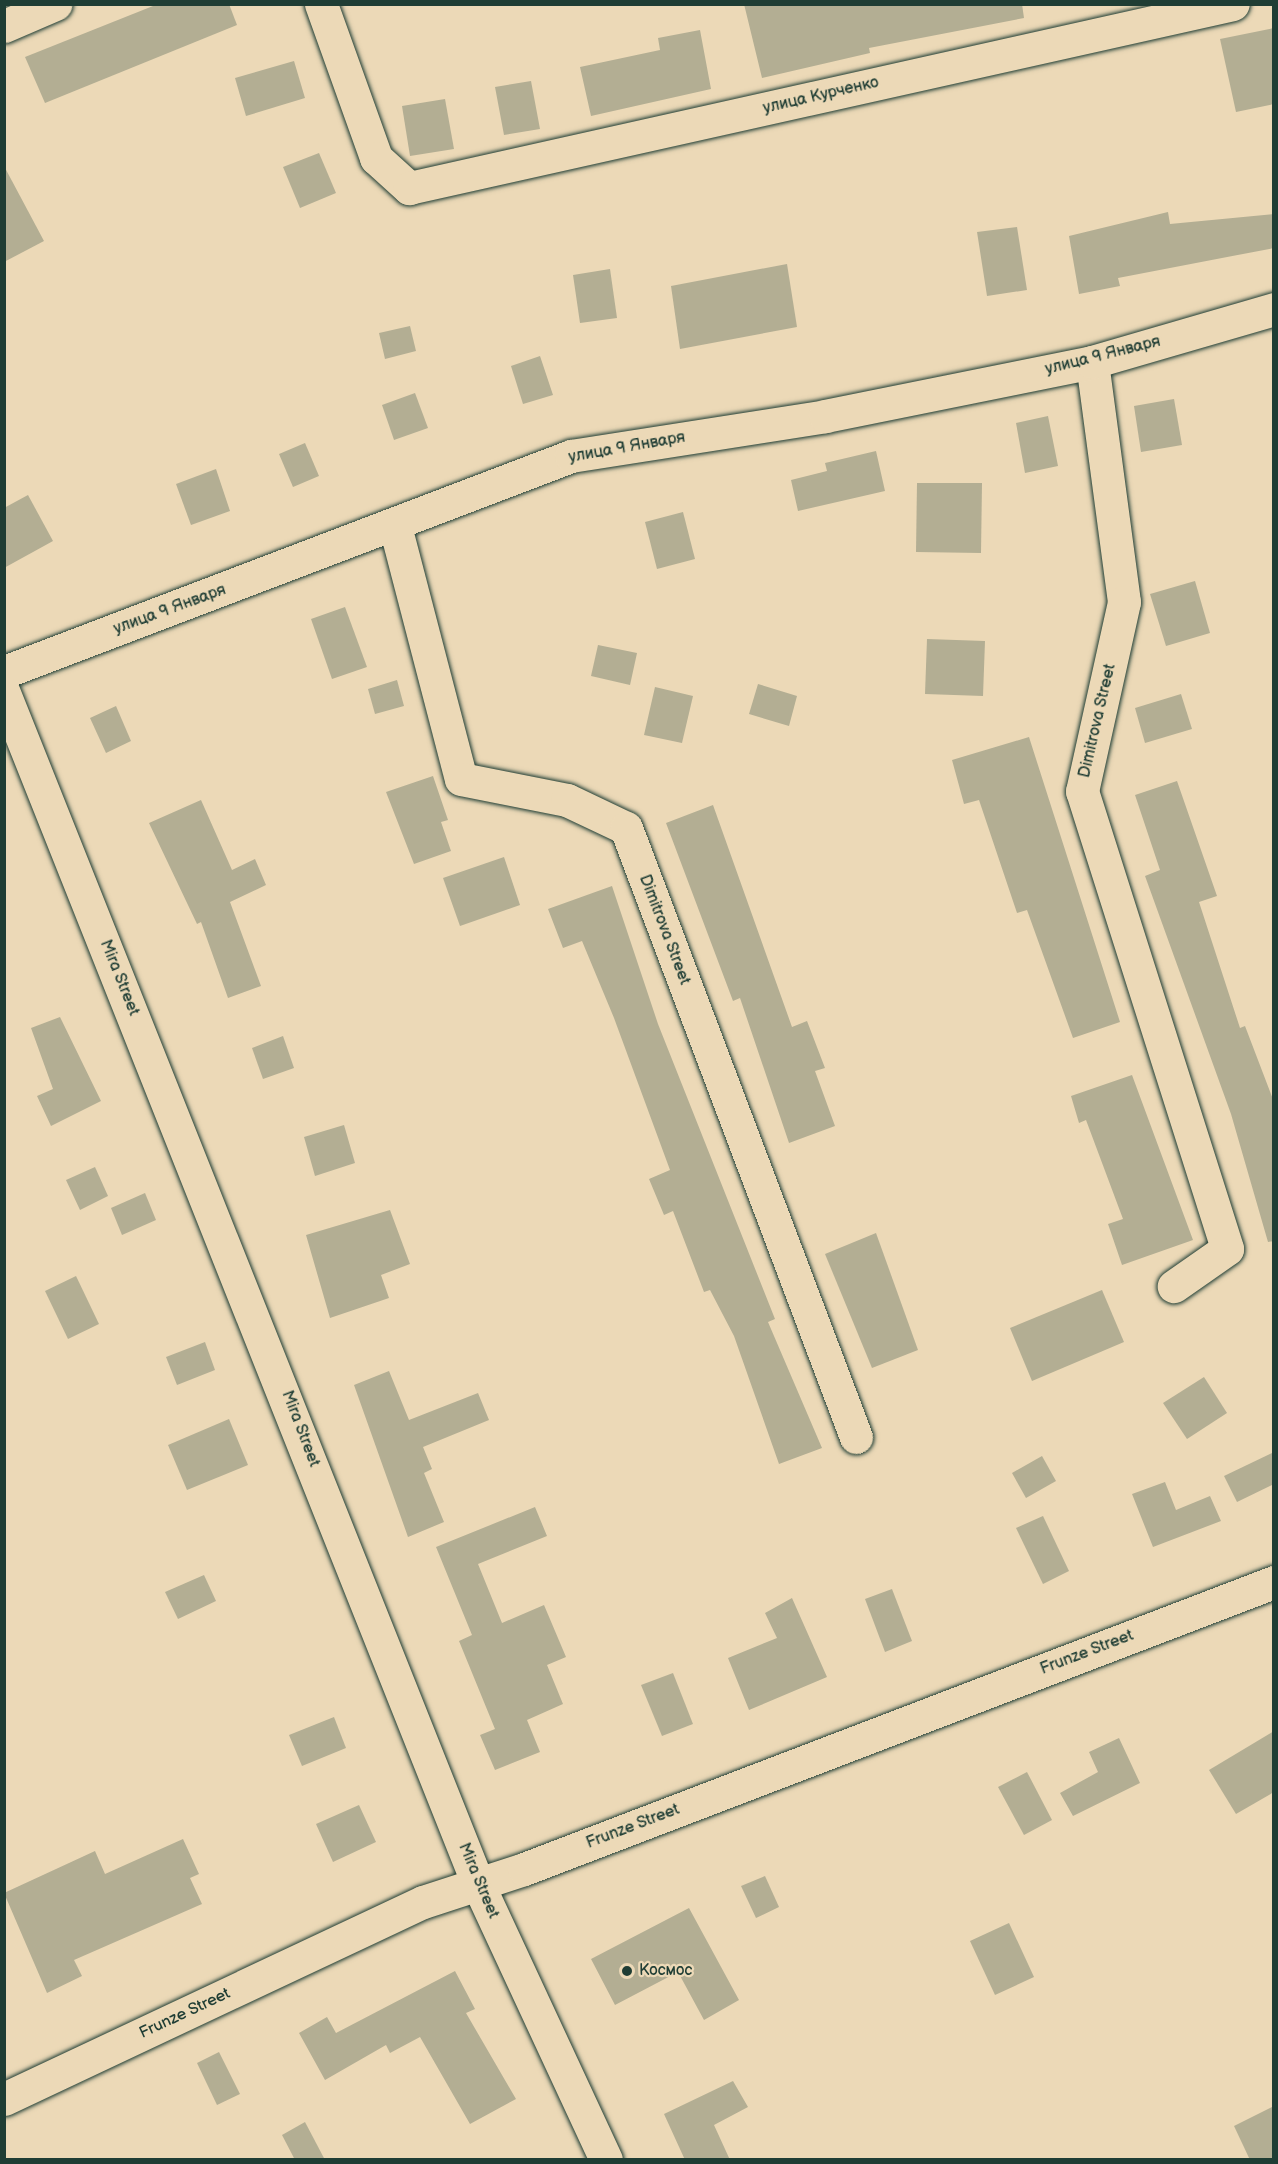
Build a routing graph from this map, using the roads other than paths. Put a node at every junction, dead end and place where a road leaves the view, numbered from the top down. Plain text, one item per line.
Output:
1 (55, 4) edge
2 (321, 4) edge
3 (1233, 4) edge
4 (4, 26) edge
5 (1274, 309) edge
6 (1092, 362) junction
7 (395, 526) junction
8 (4, 672) edge
9 (4, 693) edge
10 (1174, 1286) dead end
11 (856, 1437) dead end
12 (1274, 1582) edge
13 (478, 1884) junction
14 (4, 2099) edge
15 (606, 2160) edge

1 - 4 street
2 - 3 street, улица Курченко
5 - 6 street, улица 9 Января
6 - 7 street, улица 9 Января
6 - 10 street, Dimitrova Street
7 - 8 street, улица 9 Января
7 - 11 street, Dimitrova Street
9 - 13 street, Mira Street
12 - 13 street, Frunze Street
13 - 14 street, Frunze Street
13 - 15 street, Mira Street

